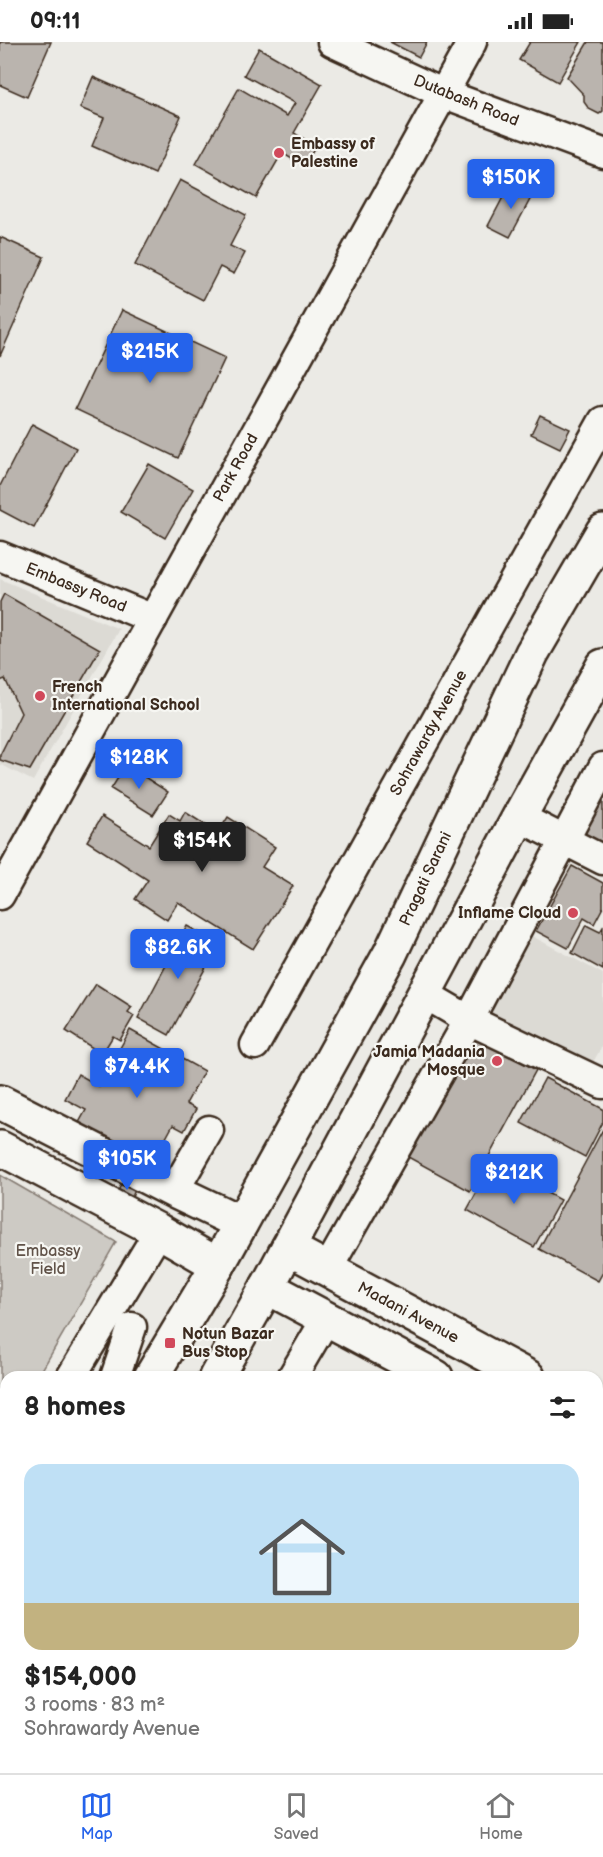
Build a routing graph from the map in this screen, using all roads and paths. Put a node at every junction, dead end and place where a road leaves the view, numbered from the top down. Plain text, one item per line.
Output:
1 (332, 42) edge
2 (472, 42) edge
3 (442, 93) junction
4 (603, 153) edge
5 (603, 421) edge
6 (603, 531) edge
7 (0, 556) edge
8 (153, 619) junction
9 (603, 666) edge
10 (603, 767) edge
11 (519, 817) junction
12 (563, 841) junction
13 (603, 860) edge
14 (0, 895) edge
15 (423, 993) junction
16 (469, 1020) junction
17 (255, 1045) dead end
18 (603, 1084) edge
19 (0, 1102) edge
20 (208, 1130) dead end
21 (0, 1148) edge
22 (174, 1191) junction
23 (241, 1223) junction
24 (159, 1231) junction
25 (288, 1248) junction
26 (218, 1265) junction
27 (327, 1269) junction
28 (267, 1287) junction
29 (326, 1319) junction
30 (132, 1327) dead end
31 (487, 1367) edge
32 (75, 1371) edge
33 (119, 1371) edge
34 (155, 1371) edge
35 (219, 1371) edge
36 (296, 1371) edge
37 (425, 1371) edge
38 (503, 1371) edge

1 - 3 street, Dutabash Road
2 - 3 street, Park Road
3 - 4 street, Dutabash Road
3 - 8 street, Park Road
5 - 17 street, Sohrawardy Avenue
6 - 23 main road, Pragati Sarani
7 - 8 street, Embassy Road
8 - 14 street, Park Road
9 - 11 main road
10 - 12 street
11 - 12 street
11 - 15 main road
12 - 13 street
12 - 16 street
15 - 16 street
15 - 25 main road
16 - 18 street
16 - 27 street
19 - 22 main road
20 - 22 street
21 - 24 main road
22 - 23 main road
23 - 26 main road, Pragati Sarani
24 - 26 main road
24 - 32 street
25 - 27 main road, Madani Avenue
25 - 28 main road
26 - 34 main road, Pragati Sarani
27 - 31 main road, Madani Avenue
28 - 29 main road
28 - 35 main road
29 - 36 street
29 - 37 main road
30 - 33 street
31 - 38 main road, Madani Avenue

